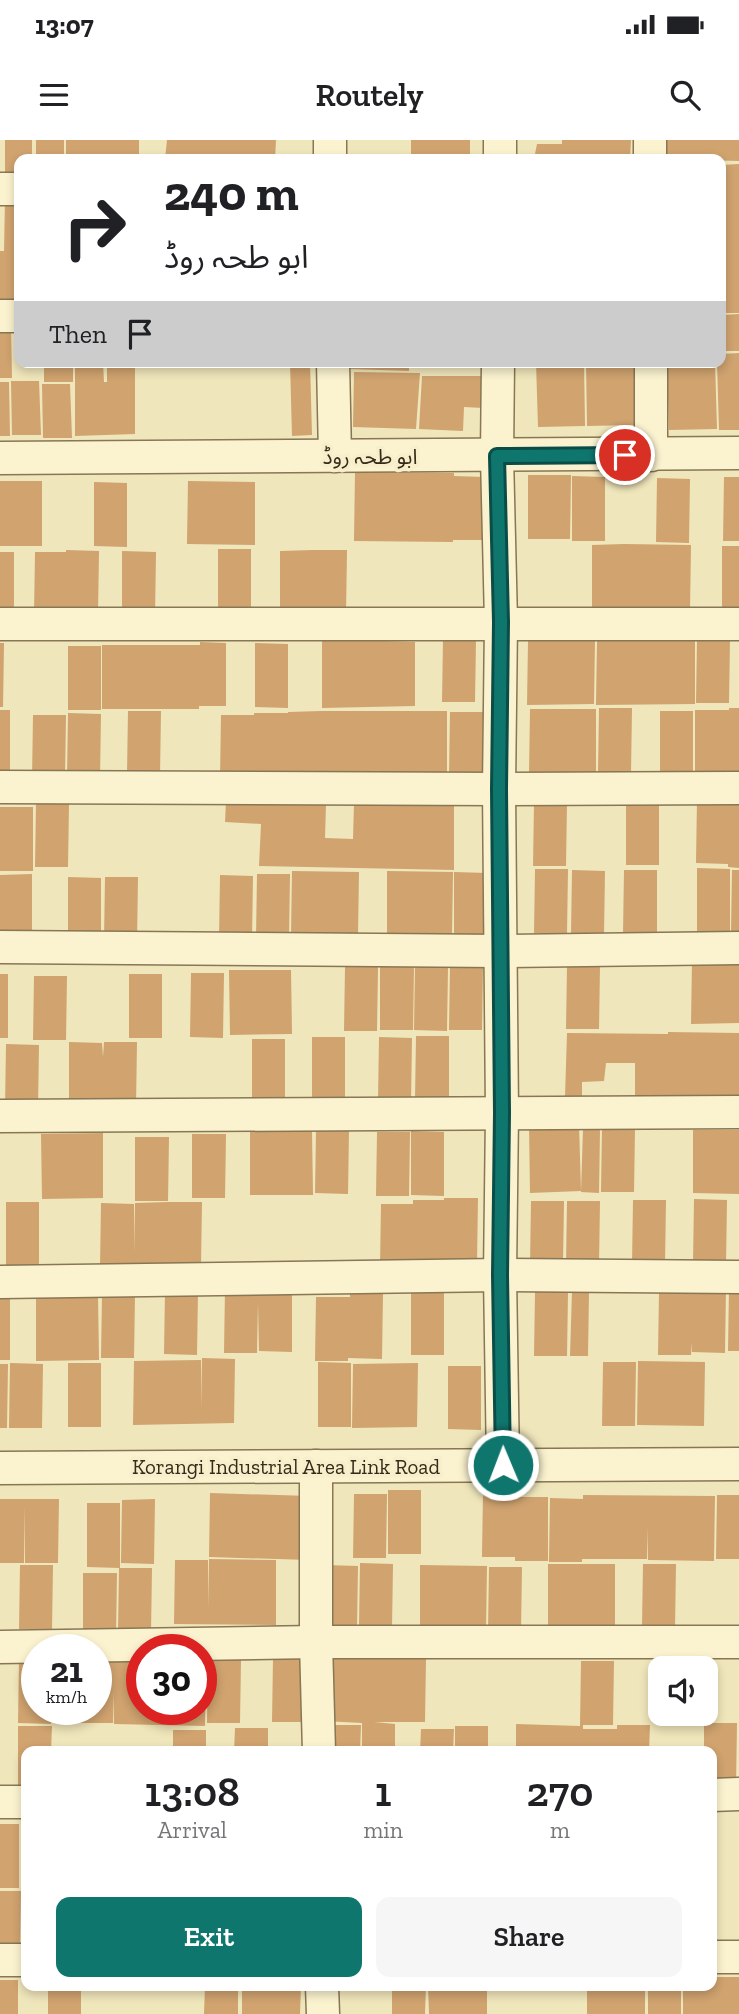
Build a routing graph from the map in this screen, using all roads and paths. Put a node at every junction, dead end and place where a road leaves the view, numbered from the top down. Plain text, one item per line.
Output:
1 (333, 368) edge
2 (498, 368) edge
3 (651, 368) edge
4 (739, 453) edge
5 (651, 454) junction
6 (335, 456) junction
7 (497, 456) junction
8 (0, 458) edge
9 (501, 622) junction
10 (0, 624) edge
11 (739, 624) edge
12 (0, 787) edge
13 (739, 788) edge
14 (499, 789) junction
15 (0, 947) edge
16 (739, 948) edge
17 (500, 951) junction
18 (739, 1112) edge
19 (502, 1113) junction
20 (0, 1116) edge
21 (500, 1275) junction
22 (739, 1277) edge
23 (0, 1282) edge
24 (739, 1464) edge
25 (503, 1465) junction
26 (316, 1466) junction
27 (0, 1468) edge
28 (316, 1642) junction
29 (739, 1643) edge
30 (0, 1647) edge
31 (319, 1746) edge
32 (717, 1794) edge
33 (739, 1794) edge
34 (0, 1802) edge
35 (21, 1802) edge
36 (717, 1957) edge
37 (739, 1957) edge
38 (0, 1959) edge
39 (21, 1959) edge
40 (322, 1991) edge
41 (323, 2014) edge

1 - 6 street
2 - 7 street
3 - 5 street
4 - 5 street, ابو طحہ روڈ
5 - 7 street, ابو طحہ روڈ
6 - 7 street, ابو طحہ روڈ
6 - 8 street, ابو طحہ روڈ
7 - 9 street
9 - 10 street
9 - 11 street
9 - 14 street
12 - 14 street
13 - 14 street
14 - 17 street
15 - 17 street
16 - 17 street
17 - 19 street
18 - 19 street
19 - 20 street
19 - 21 street
21 - 22 street
21 - 23 street
21 - 25 street
24 - 25 street, Korangi Industrial Area Link Road
25 - 26 street, Korangi Industrial Area Link Road
26 - 27 street, Korangi Industrial Area Link Road
26 - 28 street
28 - 29 street
28 - 30 street
28 - 31 street
32 - 33 street
34 - 35 street
36 - 37 street
38 - 39 street
40 - 41 street

